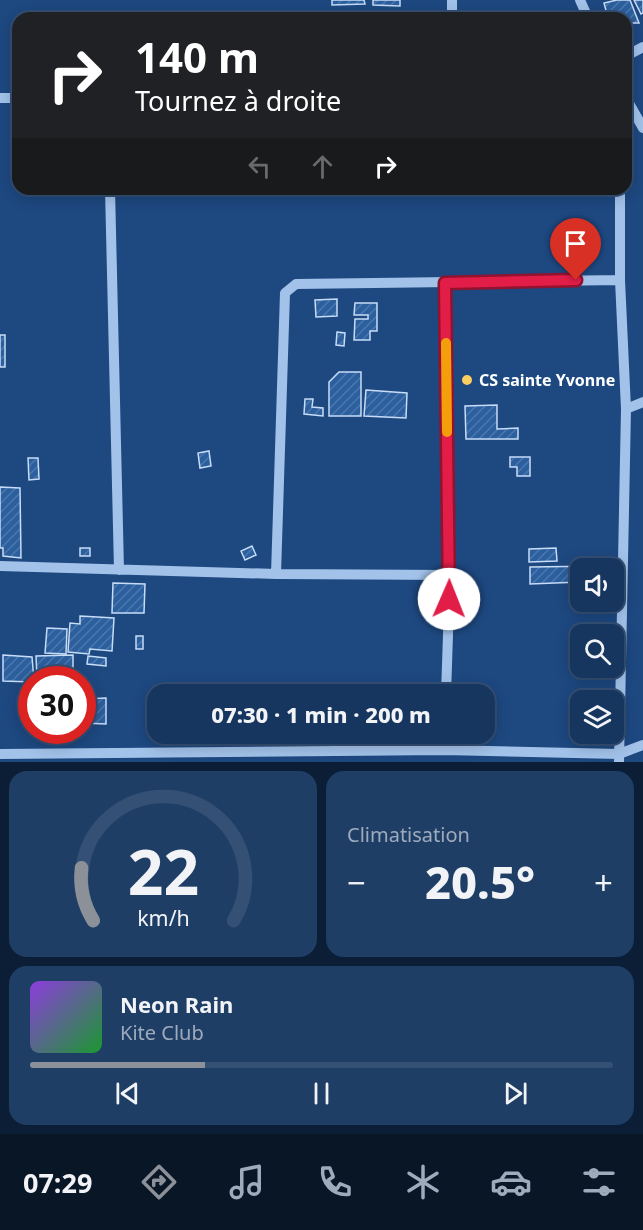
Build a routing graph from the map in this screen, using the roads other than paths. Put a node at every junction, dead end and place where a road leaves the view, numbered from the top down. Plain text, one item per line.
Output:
1 (632, 109) edge
2 (643, 128) edge
3 (110, 195) edge
4 (620, 195) edge
5 (620, 279) junction
6 (445, 283) junction
7 (643, 402) edge
8 (626, 409) junction
9 (0, 566) edge
10 (119, 570) junction
11 (276, 574) junction
12 (450, 575) junction
13 (446, 684) edge
14 (445, 744) edge
15 (643, 745) edge
16 (445, 750) junction
17 (0, 754) edge
18 (112, 757) edge
19 (619, 758) edge

1 - 2 street
3 - 10 street
4 - 5 street
5 - 6 street
5 - 8 street
6 - 11 street
6 - 12 street
7 - 8 street
8 - 19 street
9 - 10 street
10 - 11 street
11 - 12 street
12 - 13 street
14 - 16 street
15 - 19 street
16 - 18 street
16 - 19 street
17 - 18 street

